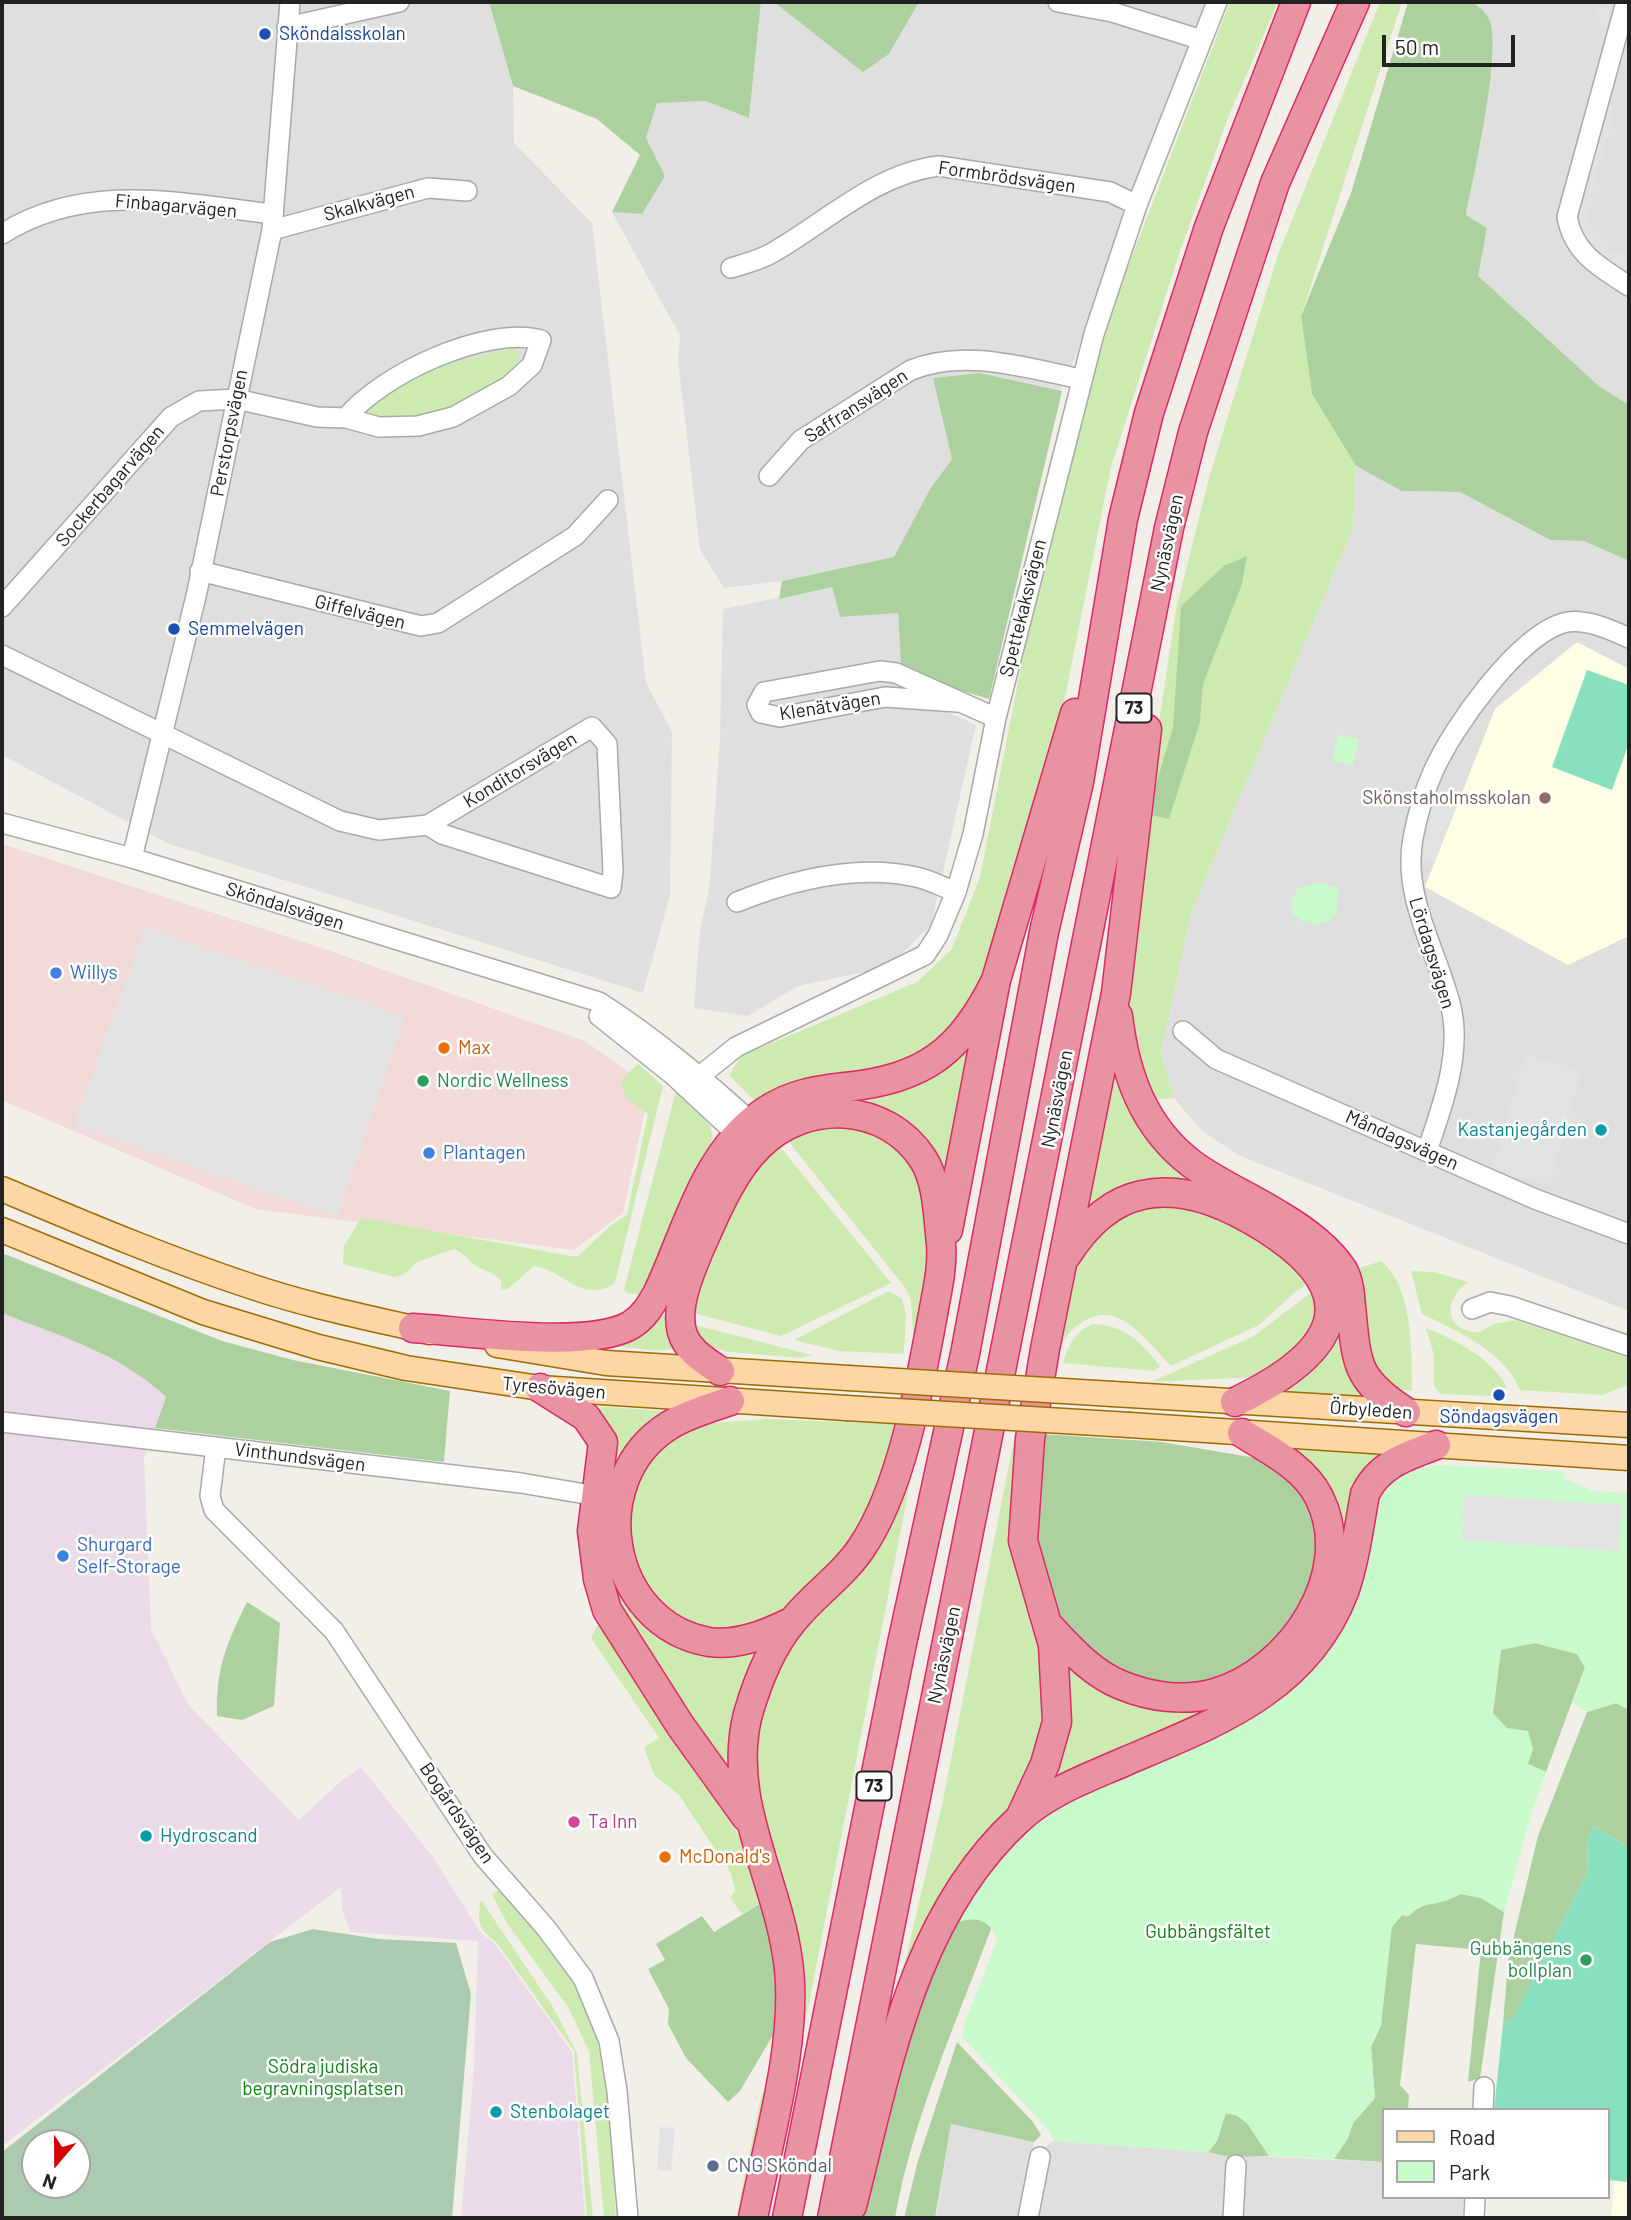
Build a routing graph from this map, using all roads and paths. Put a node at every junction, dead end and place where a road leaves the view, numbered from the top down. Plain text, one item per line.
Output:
1 (290, 2) edge
2 (399, 2) edge
3 (1058, 2) edge
4 (1217, 2) edge
5 (1296, 2) edge
6 (1355, 2) edge
7 (1626, 2) edge
8 (1095, 5) edge
9 (287, 27) junction
10 (1202, 40) junction
11 (467, 191) dead end
12 (1137, 205) junction
13 (272, 222) junction
14 (2, 233) edge
15 (731, 268) dead end
16 (1629, 286) edge
17 (1081, 379) junction
18 (236, 399) junction
19 (345, 418) junction
20 (769, 476) dead end
21 (608, 500) dead end
22 (200, 571) junction
23 (1109, 592) junction
24 (2, 607) edge
25 (1150, 625) junction
26 (1629, 638) edge
27 (2, 655) edge
28 (957, 702) junction
29 (996, 718) junction
30 (164, 737) junction
31 (2, 823) edge
32 (428, 825) junction
33 (132, 858) junction
34 (957, 891) junction
35 (737, 902) dead end
36 (996, 980) junction
37 (1116, 993) junction
38 (1183, 1031) dead end
39 (692, 1081) junction
40 (753, 1136) junction
41 (1427, 1151) junction
42 (2, 1189) edge
43 (2, 1230) edge
44 (1629, 1234) edge
45 (942, 1260) junction
46 (1062, 1261) junction
47 (1472, 1309) dead end
48 (413, 1328) junction
49 (1629, 1346) edge
50 (720, 1371) junction
51 (540, 1388) junction
52 (1113, 1394) joint
53 (730, 1401) junction
54 (1235, 1402) junction
55 (1406, 1412) junction
56 (2, 1422) edge
57 (1130, 1425) joint
58 (1629, 1425) edge
59 (1242, 1433) junction
60 (1436, 1445) junction
61 (216, 1447) junction
62 (1629, 1458) edge
63 (608, 1498) junction
64 (791, 1622) junction
65 (1048, 1625) junction
66 (1020, 1818) junction
67 (750, 1822) junction
68 (1484, 2087) dead end
69 (1483, 2108) edge
70 (1040, 2157) dead end
71 (1236, 2165) dead end
72 (1475, 2199) edge
73 (628, 2218) edge
74 (753, 2218) edge
75 (787, 2218) edge
76 (832, 2218) edge
77 (849, 2218) edge
78 (1028, 2218) edge
79 (1233, 2218) edge
80 (1474, 2218) edge

1 - 9 street, Perstorpsvägen
2 - 9 street
3 - 8 street
4 - 10 street, Spettekaksvägen
5 - 23 highway, 73
6 - 25 highway, Nynäsvägen / 73
7 - 16 street
8 - 10 street
9 - 13 street, Perstorpsvägen
10 - 12 street, Spettekaksvägen
11 - 13 street, Skalkvägen
12 - 15 street, Formbrödsvägen
12 - 17 street, Spettekaksvägen
13 - 14 street, Finbagarvägen
13 - 18 street, Perstorpsvägen
17 - 20 street, Saffransvägen
17 - 29 street, Spettekaksvägen
18 - 19 street
18 - 22 street, Perstorpsvägen
18 - 24 street, Sockerbagarvägen
19 - 19 street
21 - 22 street, Giffelvägen
22 - 30 street, Perstorpsvägen
23 - 36 highway
23 - 75 highway, 73
25 - 37 highway
25 - 76 highway, Nynäsvägen / 73
26 - 41 street, Lördagsvägen
27 - 30 street
28 - 28 street, Klenätvägen
28 - 29 street, Klenätvägen
29 - 34 street, Spettekaksvägen
30 - 32 street, Konditorsvägen
30 - 33 street, Perstorpsvägen
31 - 33 street, Sköndalsvägen
32 - 32 street, Konditorsvägen
33 - 39 street, Sköndalsvägen
34 - 35 street
34 - 39 street, Spettekaksvägen
36 - 40 highway
36 - 45 highway
37 - 46 highway
37 - 55 highway
38 - 41 street, Måndagsvägen
39 - 40 street, Sköndalsvägen
40 - 45 highway
40 - 48 highway
40 - 50 highway
41 - 44 street, Måndagsvägen
42 - 48 main road, Tyresövägen
43 - 51 main road, Tyresövägen
45 - 64 highway
46 - 54 highway
46 - 65 highway
47 - 49 street
48 - 50 main road, Tyresövägen
50 - 52 main road, Tyresövägen, bridge
51 - 53 main road, Tyresövägen
51 - 63 highway
52 - 54 main road, Örbyleden
53 - 57 main road, Tyresövägen, bridge
53 - 63 highway
54 - 55 main road, Örbyleden
55 - 58 main road, Örbyleden
56 - 61 street, Vinthundsvägen
57 - 59 main road, Örbyleden
59 - 60 main road, Örbyleden
59 - 65 highway
60 - 62 main road, Örbyleden
60 - 66 highway
61 - 63 street, Vinthundsvägen
61 - 73 street, Bogårdsvägen
63 - 64 highway
63 - 67 highway
64 - 67 highway
65 - 66 highway
66 - 77 highway
67 - 74 highway
68 - 69 street
70 - 78 street
71 - 79 street
72 - 80 street

